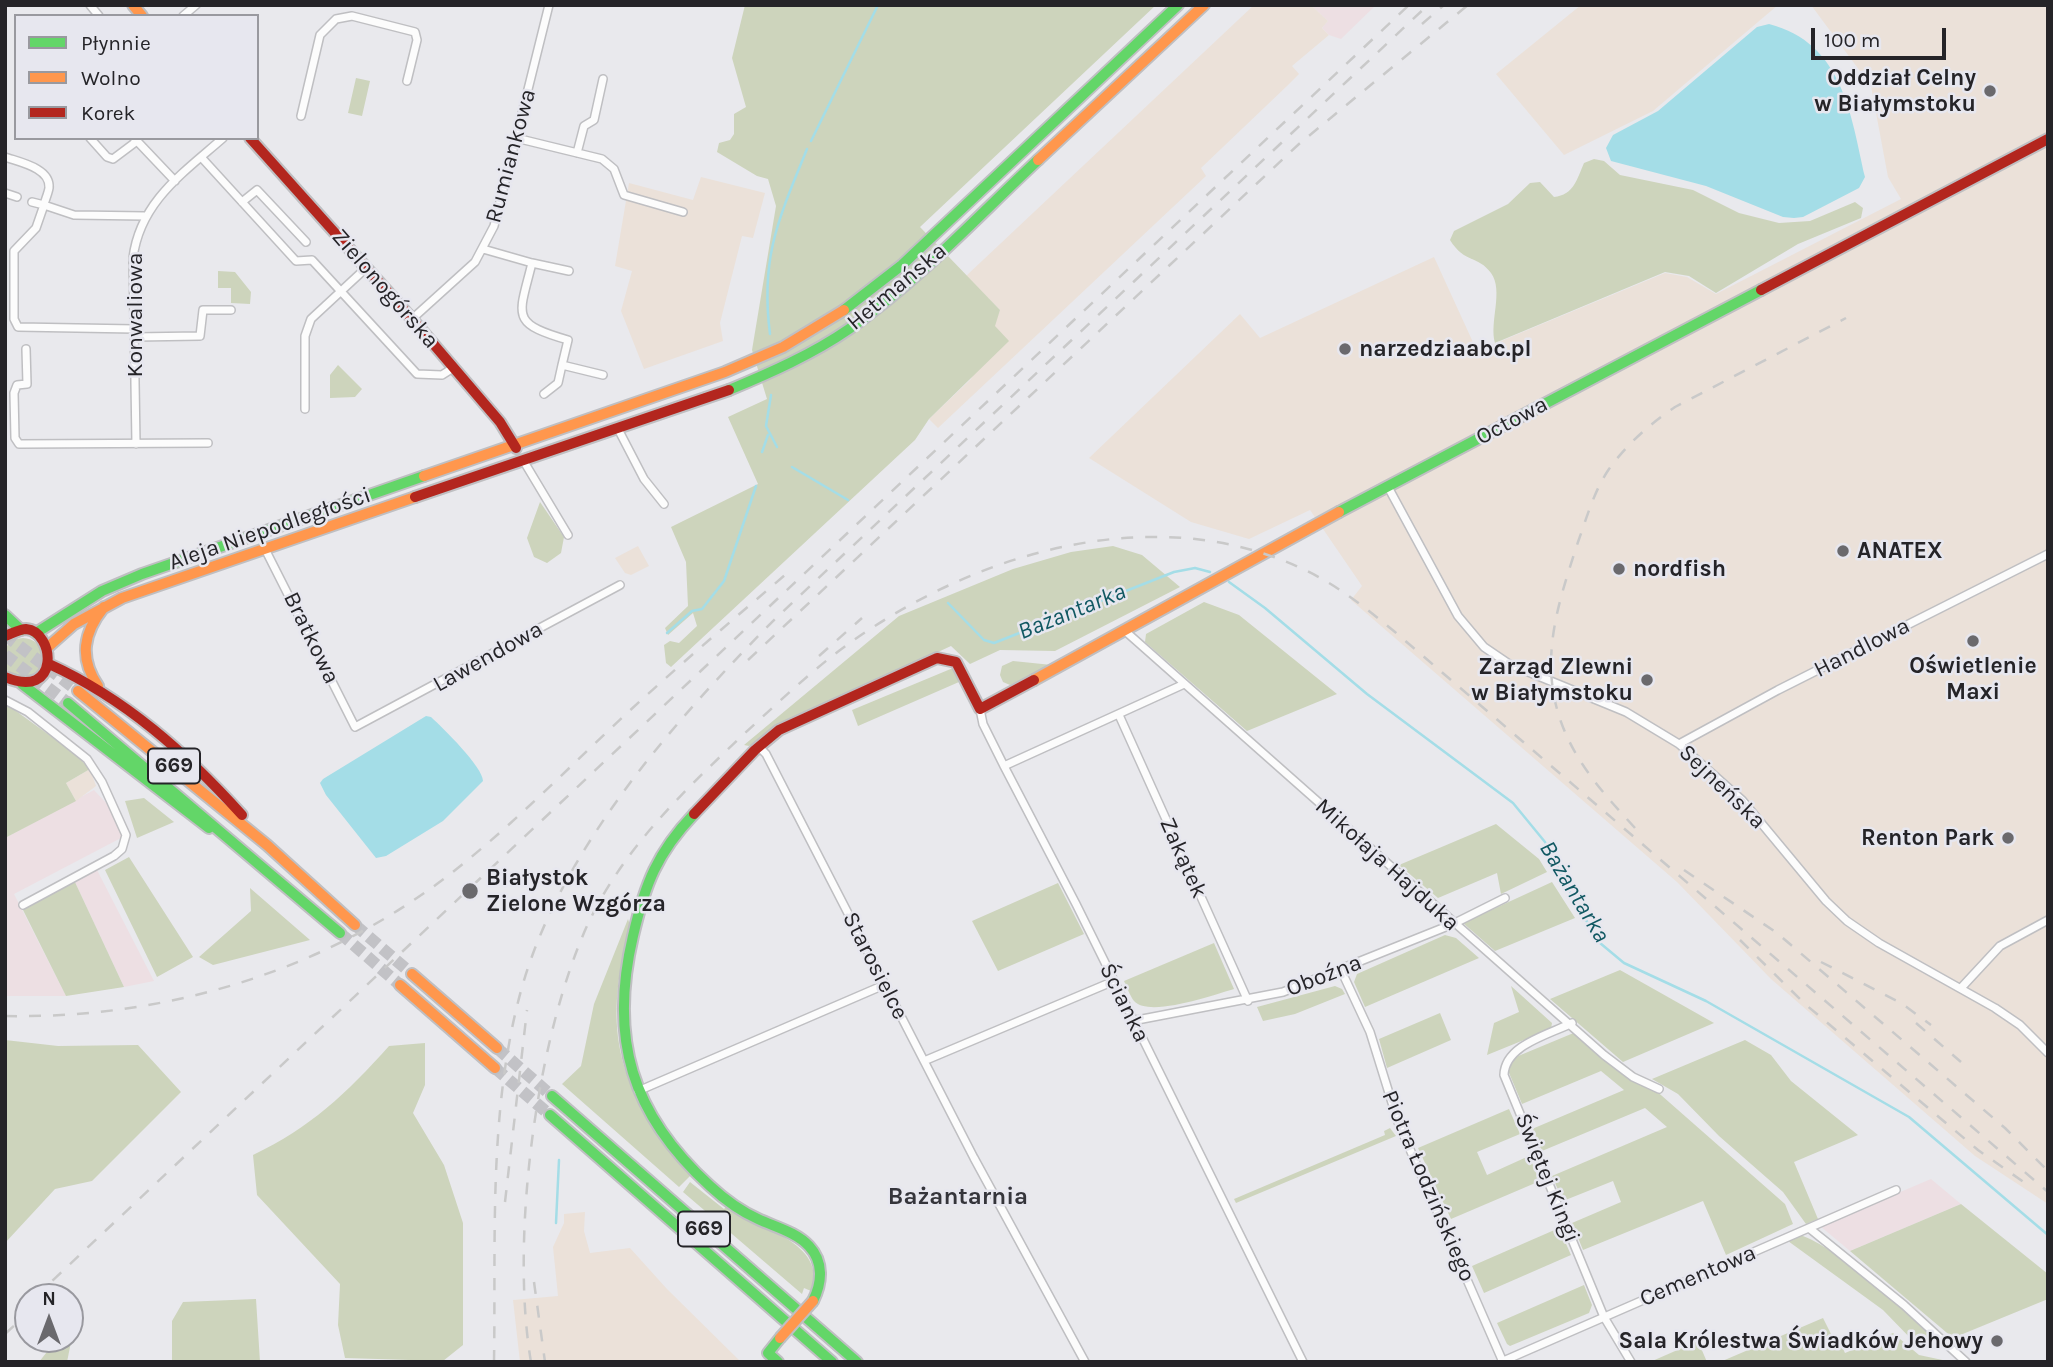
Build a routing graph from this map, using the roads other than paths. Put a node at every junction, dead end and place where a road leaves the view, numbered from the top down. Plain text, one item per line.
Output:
1 (549, 5) edge
2 (1178, 5) edge
3 (1204, 5) edge
4 (603, 79) dead end
5 (407, 81) dead end
6 (301, 116) dead end
7 (516, 138) junction
8 (2048, 139) edge
9 (92, 140) edge
10 (135, 140) edge
11 (221, 140) edge
12 (252, 140) edge
13 (577, 153) junction
14 (5, 157) edge
15 (201, 157) junction
16 (175, 181) junction
17 (5, 193) edge
18 (17, 197) dead end
19 (32, 201) dead end
20 (242, 202) junction
21 (44, 205) junction
22 (683, 212) dead end
23 (145, 216) junction
24 (306, 242) dead end
25 (484, 249) junction
26 (532, 263) junction
27 (366, 268) junction
28 (569, 271) dead end
29 (341, 292) junction
30 (231, 310) dead end
31 (412, 319) junction
32 (135, 333) junction
33 (26, 349) dead end
34 (562, 365) junction
35 (453, 368) junction
36 (725, 372) junction
37 (603, 375) dead end
38 (731, 388) junction
39 (544, 394) dead end
40 (305, 409) dead end
41 (5, 421) edge
42 (15, 421) junction
43 (617, 427) junction
44 (208, 443) dead end
45 (136, 444) junction
46 (514, 444) junction
47 (523, 460) junction
48 (1388, 487) junction
49 (664, 504) dead end
50 (568, 535) dead end
51 (265, 549) junction
52 (2048, 554) edge
53 (620, 585) dead end
54 (104, 607) junction
55 (5, 615) edge
56 (21, 630) junction
57 (1124, 630) junction
58 (36, 633) junction
59 (5, 636) edge
60 (48, 647) junction
61 (49, 664) junction
62 (5, 677) edge
63 (22, 684) junction
64 (1182, 685) junction
65 (78, 691) tunnel mouth
66 (103, 691) junction
67 (5, 700) edge
68 (68, 703) tunnel mouth
69 (979, 709) junction
70 (1119, 715) junction
71 (355, 727) joint
72 (1679, 744) junction
73 (759, 747) junction
74 (1004, 766) junction
75 (267, 845) junction
76 (242, 849) junction
77 (1505, 898) dead end
78 (23, 905) dead end
79 (2048, 920) edge
80 (1453, 924) junction
81 (355, 925) tunnel mouth
82 (340, 933) tunnel mouth
83 (1341, 970) junction
84 (412, 974) tunnel mouth
85 (1114, 981) junction
86 (400, 985) tunnel mouth
87 (884, 985) junction
88 (1961, 988) junction
89 (1248, 1000) junction
90 (1132, 1021) junction
91 (1572, 1023) junction
92 (498, 1048) tunnel mouth
93 (2048, 1053) edge
94 (924, 1061) junction
95 (495, 1068) tunnel mouth
96 (1658, 1089) dead end
97 (638, 1091) junction
98 (552, 1096) tunnel mouth
99 (550, 1115) tunnel mouth
100 (1895, 1190) dead end
101 (1809, 1228) junction
102 (1604, 1317) junction
103 (1502, 1361) edge
104 (778, 1362) edge
105 (832, 1362) edge
106 (857, 1362) edge
107 (1085, 1362) edge
108 (1303, 1362) edge
109 (1631, 1362) edge
110 (1966, 1362) edge

1 - 7 street, Rumiankowa
2 - 36 main road, Hetmańska
3 - 38 main road, Hetmańska
4 - 13 street
5 - 6 street
7 - 13 street
7 - 25 street, Rumiankowa
8 - 48 main road, Octowa
9 - 10 street
10 - 16 street
11 - 15 street, Konwaliowa
12 - 27 main road, Zielonogórska
13 - 22 street
14 - 21 street
15 - 16 street, Konwaliowa
15 - 20 street
16 - 23 street, Konwaliowa
17 - 18 street
19 - 21 street
20 - 24 street
20 - 29 street
21 - 23 street
21 - 32 street
23 - 32 street, Konwaliowa
25 - 26 street
25 - 31 street, Rumiankowa
26 - 28 street
26 - 34 street
27 - 29 street
27 - 31 main road, Zielonogórska
29 - 35 street
29 - 40 street
30 - 32 street
31 - 35 main road, Zielonogórska
32 - 45 street, Konwaliowa
33 - 42 street
34 - 37 street
34 - 39 street
35 - 46 main road, Zielonogórska
36 - 38 main road
36 - 46 main road, Hetmańska
38 - 43 main road, Hetmańska
41 - 42 street
42 - 45 street
43 - 47 main road, Hetmańska
43 - 49 street
44 - 45 street
46 - 47 main road, Zielonogórska
46 - 58 main road, Aleja Niepodległości
47 - 50 street
47 - 51 main road, Aleja Niepodległości
48 - 57 main road, Octowa
48 - 72 street, Sejneńska
51 - 54 main road, Aleja Niepodległości
51 - 71 street, Bratkowa
52 - 72 street, Handlowa
53 - 71 street, Lawendowa
54 - 60 main road, Aleja Niepodległości
54 - 66 main road
55 - 56 main road
56 - 58 main road
56 - 59 main road
57 - 64 street, Mikołaja Hajduka
57 - 69 main road, Octowa
58 - 60 main road
60 - 61 main road
61 - 63 main road
61 - 66 main road
62 - 63 main road
63 - 76 main road
64 - 70 street
64 - 80 street, Mikołaja Hajduka
65 - 75 main road, 669
66 - 75 main road
67 - 78 street
68 - 76 main road, 669
69 - 73 main road, Ścianka
69 - 74 street, Ścianka
70 - 74 street
70 - 89 street, Zakątek
72 - 88 street, Sejneńska
73 - 87 street, Starosielce
73 - 97 main road
74 - 85 street, Ścianka
75 - 81 main road, 669
76 - 82 main road, 669
77 - 80 street, Oboźna
79 - 88 street
80 - 83 street, Oboźna
80 - 91 street, Mikołaja Hajduka
83 - 89 street, Oboźna
83 - 103 street, Piotra Łodzińskiego
84 - 92 main road
85 - 90 street, Ścianka
85 - 94 street
86 - 95 main road
87 - 94 street, Starosielce
87 - 97 street
88 - 93 street, Sejneńska
89 - 90 street, Oboźna
90 - 108 street, Ścianka
91 - 96 street, Mikołaja Hajduka
91 - 102 street, Świętej Kingi
94 - 107 street, Starosielce
97 - 104 main road, bridge
98 - 106 main road, 669
99 - 105 main road, 669
100 - 101 street, Cementowa
101 - 102 street, Cementowa
101 - 110 street
102 - 103 street, Cementowa
102 - 109 street, Świętej Kingi

